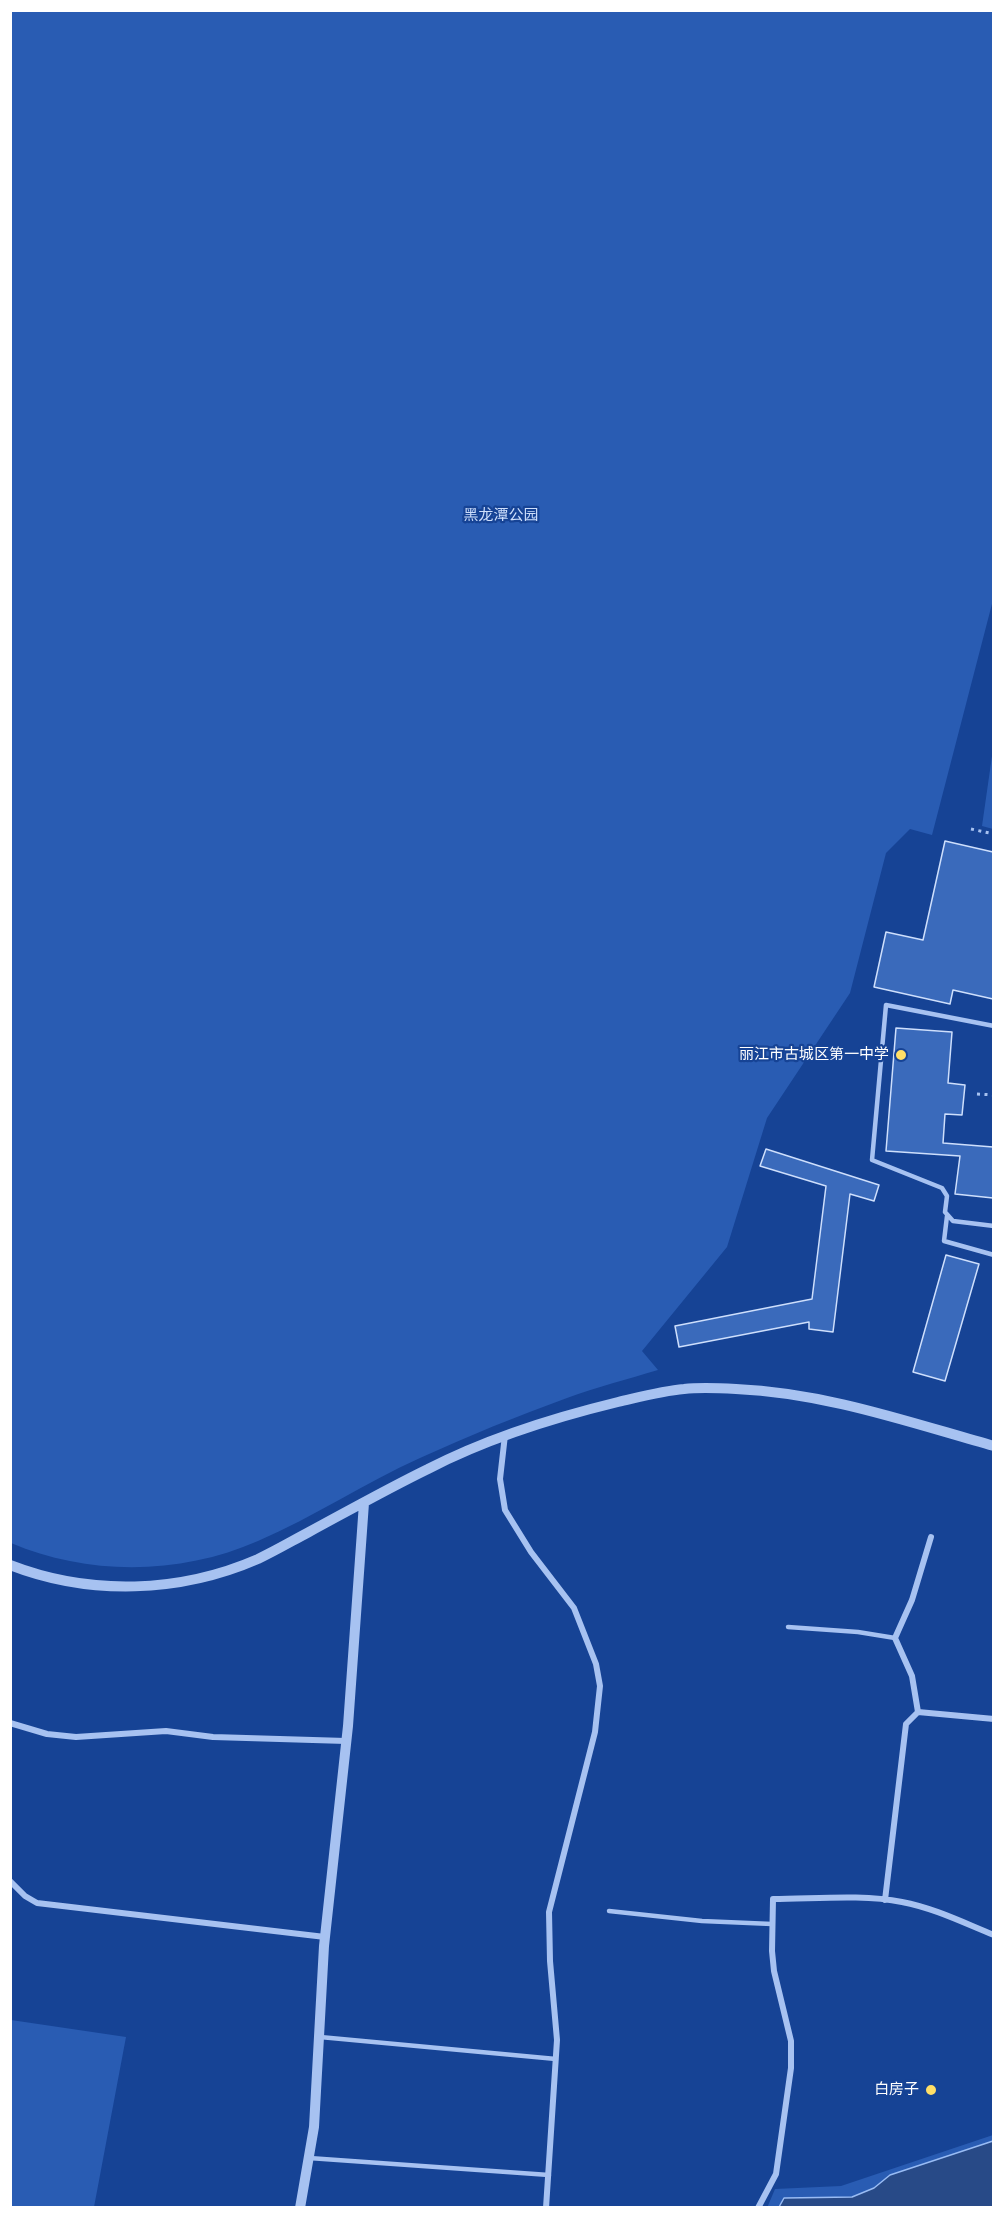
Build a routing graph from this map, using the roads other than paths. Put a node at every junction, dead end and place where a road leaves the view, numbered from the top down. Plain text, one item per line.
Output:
1 (993, 1026) edge
2 (947, 1216) junction
3 (993, 1226) edge
4 (993, 1255) edge
5 (505, 1435) junction
6 (993, 1446) edge
7 (364, 1503) junction
8 (931, 1537) dead end
9 (10, 1565) edge
10 (789, 1627) dead end
11 (895, 1638) junction
12 (918, 1712) junction
13 (993, 1719) edge
14 (10, 1723) edge
15 (346, 1741) junction
16 (10, 1881) edge
17 (885, 1900) junction
18 (609, 1911) dead end
19 (772, 1924) junction
20 (993, 1935) edge
21 (325, 1937) junction
22 (318, 2037) junction
23 (556, 2059) junction
24 (309, 2158) junction
25 (549, 2175) junction
26 (300, 2208) edge
27 (546, 2208) edge
28 (758, 2208) edge

1 - 2 lane
2 - 3 lane
2 - 4 lane
5 - 6 street
5 - 7 street
5 - 23 street
7 - 9 street
7 - 15 street
8 - 11 street
10 - 11 lane
11 - 12 street
12 - 13 street
12 - 17 street
14 - 15 street
15 - 21 street
16 - 21 street
17 - 19 street
17 - 20 street
18 - 19 lane
19 - 28 street
21 - 22 street
22 - 23 lane
22 - 24 street
23 - 25 street
24 - 25 lane
24 - 26 street
25 - 27 street

